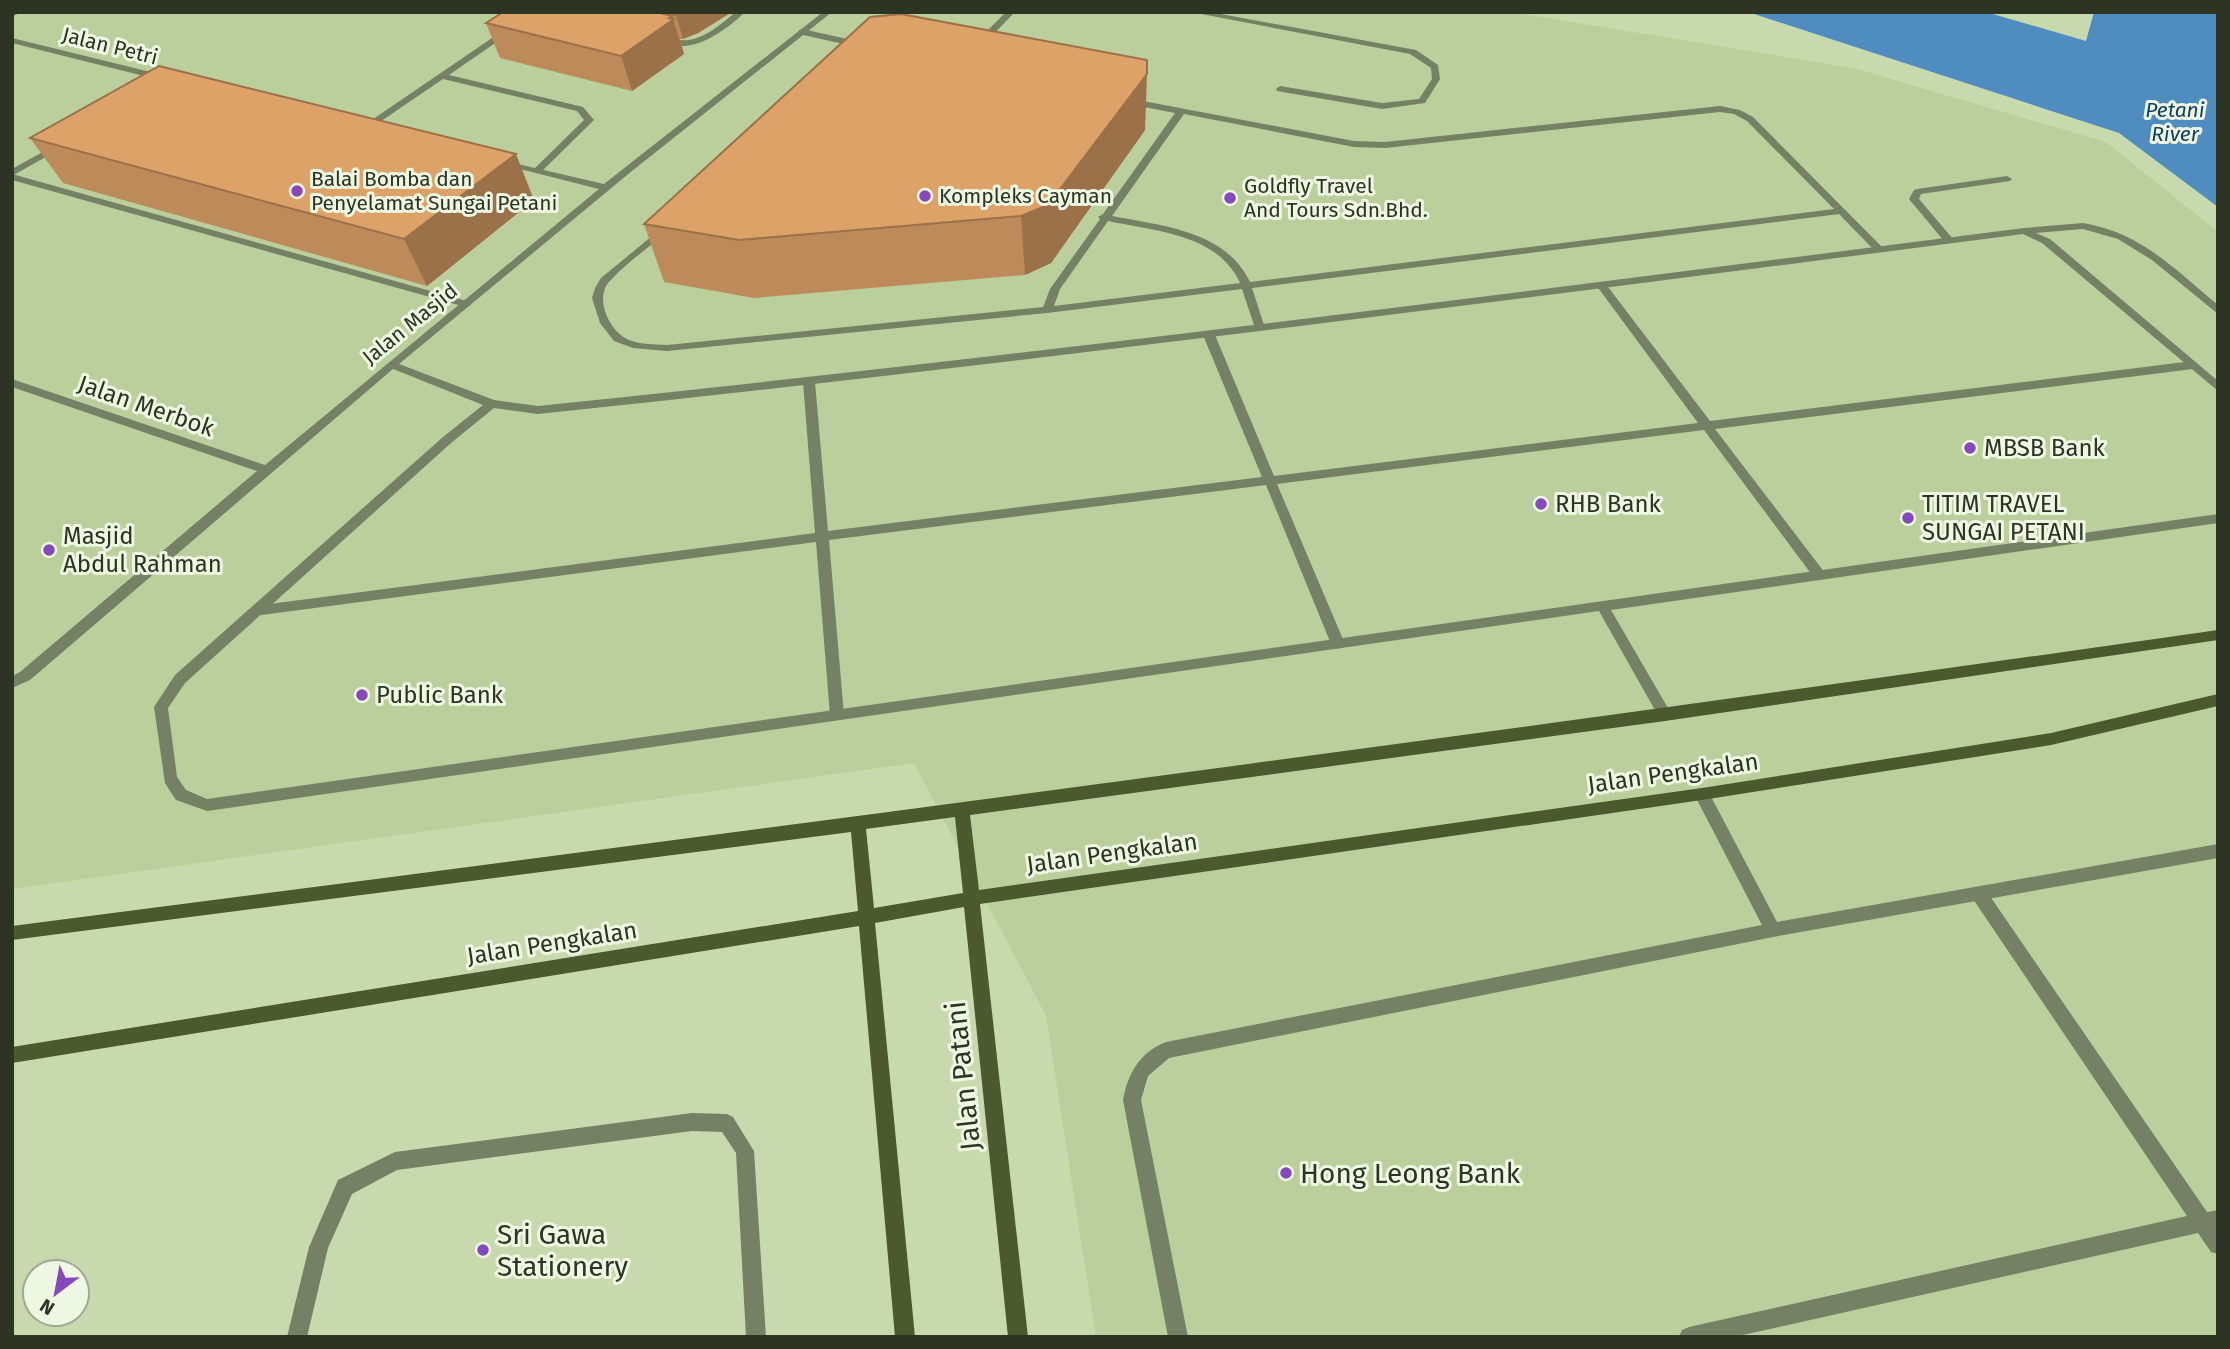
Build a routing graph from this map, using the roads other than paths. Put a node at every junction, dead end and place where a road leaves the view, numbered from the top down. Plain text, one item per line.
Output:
1 (17, 12) edge
2 (741, 12) edge
3 (828, 12) edge
4 (1012, 12) edge
5 (1195, 12) edge
6 (535, 13) edge
7 (12, 15) edge
8 (547, 17) edge
9 (802, 32) junction
10 (656, 39) edge
11 (12, 40) edge
12 (976, 48) edge
13 (862, 57) edge
14 (442, 76) junction
15 (163, 87) edge
16 (1280, 89) dead end
17 (1115, 99) edge
18 (1180, 113) junction
19 (352, 125) edge
20 (365, 128) junction
21 (379, 131) edge
22 (70, 140) edge
23 (497, 161) edge
24 (537, 171) junction
25 (12, 175) edge
26 (2007, 179) dead end
27 (607, 188) junction
28 (1842, 211) junction
29 (677, 217) edge
30 (1103, 217) junction
31 (2024, 231) junction
32 (1948, 239) junction
33 (1880, 249) junction
34 (1601, 285) junction
35 (1246, 286) junction
36 (466, 304) junction
37 (1047, 310) junction
38 (2218, 311) edge
39 (1260, 328) junction
40 (1209, 335) junction
41 (392, 365) junction
42 (2193, 365) junction
43 (809, 382) junction
44 (12, 383) edge
45 (2218, 387) edge
46 (492, 404) junction
47 (1707, 427) junction
48 (265, 470) junction
49 (1270, 481) junction
50 (2218, 518) edge
51 (824, 536) junction
52 (1820, 576) junction
53 (1602, 605) junction
54 (254, 611) junction
55 (2218, 635) edge
56 (1338, 644) junction
57 (19, 679) edge
58 (12, 693) edge
59 (2218, 700) edge
60 (837, 715) junction
61 (1665, 715) junction
62 (1702, 794) junction
63 (962, 809) junction
64 (858, 824) junction
65 (2218, 851) edge
66 (1979, 894) junction
67 (973, 898) junction
68 (867, 917) junction
69 (1773, 930) junction
70 (12, 933) edge
71 (12, 1055) edge
72 (2210, 1221) edge
73 (2218, 1245) edge
74 (297, 1337) edge
75 (756, 1337) edge
76 (905, 1337) edge
77 (1018, 1337) edge
78 (1178, 1337) edge
79 (1689, 1337) edge

1 - 7 street
2 - 10 street
3 - 9 street, Jalan Masjid
4 - 12 street
5 - 16 street
6 - 8 street
6 - 14 street
9 - 13 street
9 - 27 street, Jalan Masjid
11 - 15 street, Jalan Petri
14 - 20 street
14 - 24 street
17 - 18 street
18 - 28 street
18 - 30 street
19 - 20 street
20 - 21 street
22 - 25 street
23 - 24 street
24 - 27 street
25 - 36 street
26 - 32 street
27 - 36 street, Jalan Masjid
28 - 33 street
28 - 35 street
29 - 37 street
30 - 35 street
30 - 37 street
31 - 32 street
31 - 38 street
31 - 42 street
32 - 33 street
33 - 34 street
34 - 39 street
34 - 47 street
35 - 37 street
35 - 39 street
36 - 41 street, Jalan Masjid
39 - 40 street
40 - 43 street
40 - 49 street
41 - 46 street
41 - 48 street, Jalan Masjid
42 - 45 street
42 - 47 street
43 - 46 street
43 - 51 street
44 - 48 street, Jalan Merbok
46 - 54 street
47 - 49 street
47 - 52 street
48 - 57 street, Jalan Masjid
49 - 51 street
49 - 56 street
50 - 52 street
51 - 54 street
51 - 60 street
52 - 53 street
53 - 56 street
53 - 61 street
54 - 60 street
55 - 61 main road
56 - 60 street
57 - 58 street, Jalan Masjid
59 - 62 main road, Jalan Pengkalan
61 - 63 main road
62 - 67 main road, Jalan Pengkalan
62 - 69 street
63 - 64 main road
63 - 67 main road, Jalan Patani
64 - 68 main road
64 - 70 main road
65 - 66 street
66 - 69 street
66 - 72 street
67 - 68 main road, Jalan Pengkalan
67 - 77 main road, Jalan Patani
68 - 71 main road, Jalan Pengkalan
68 - 76 main road
69 - 78 street
72 - 73 street
72 - 79 street
74 - 75 street

